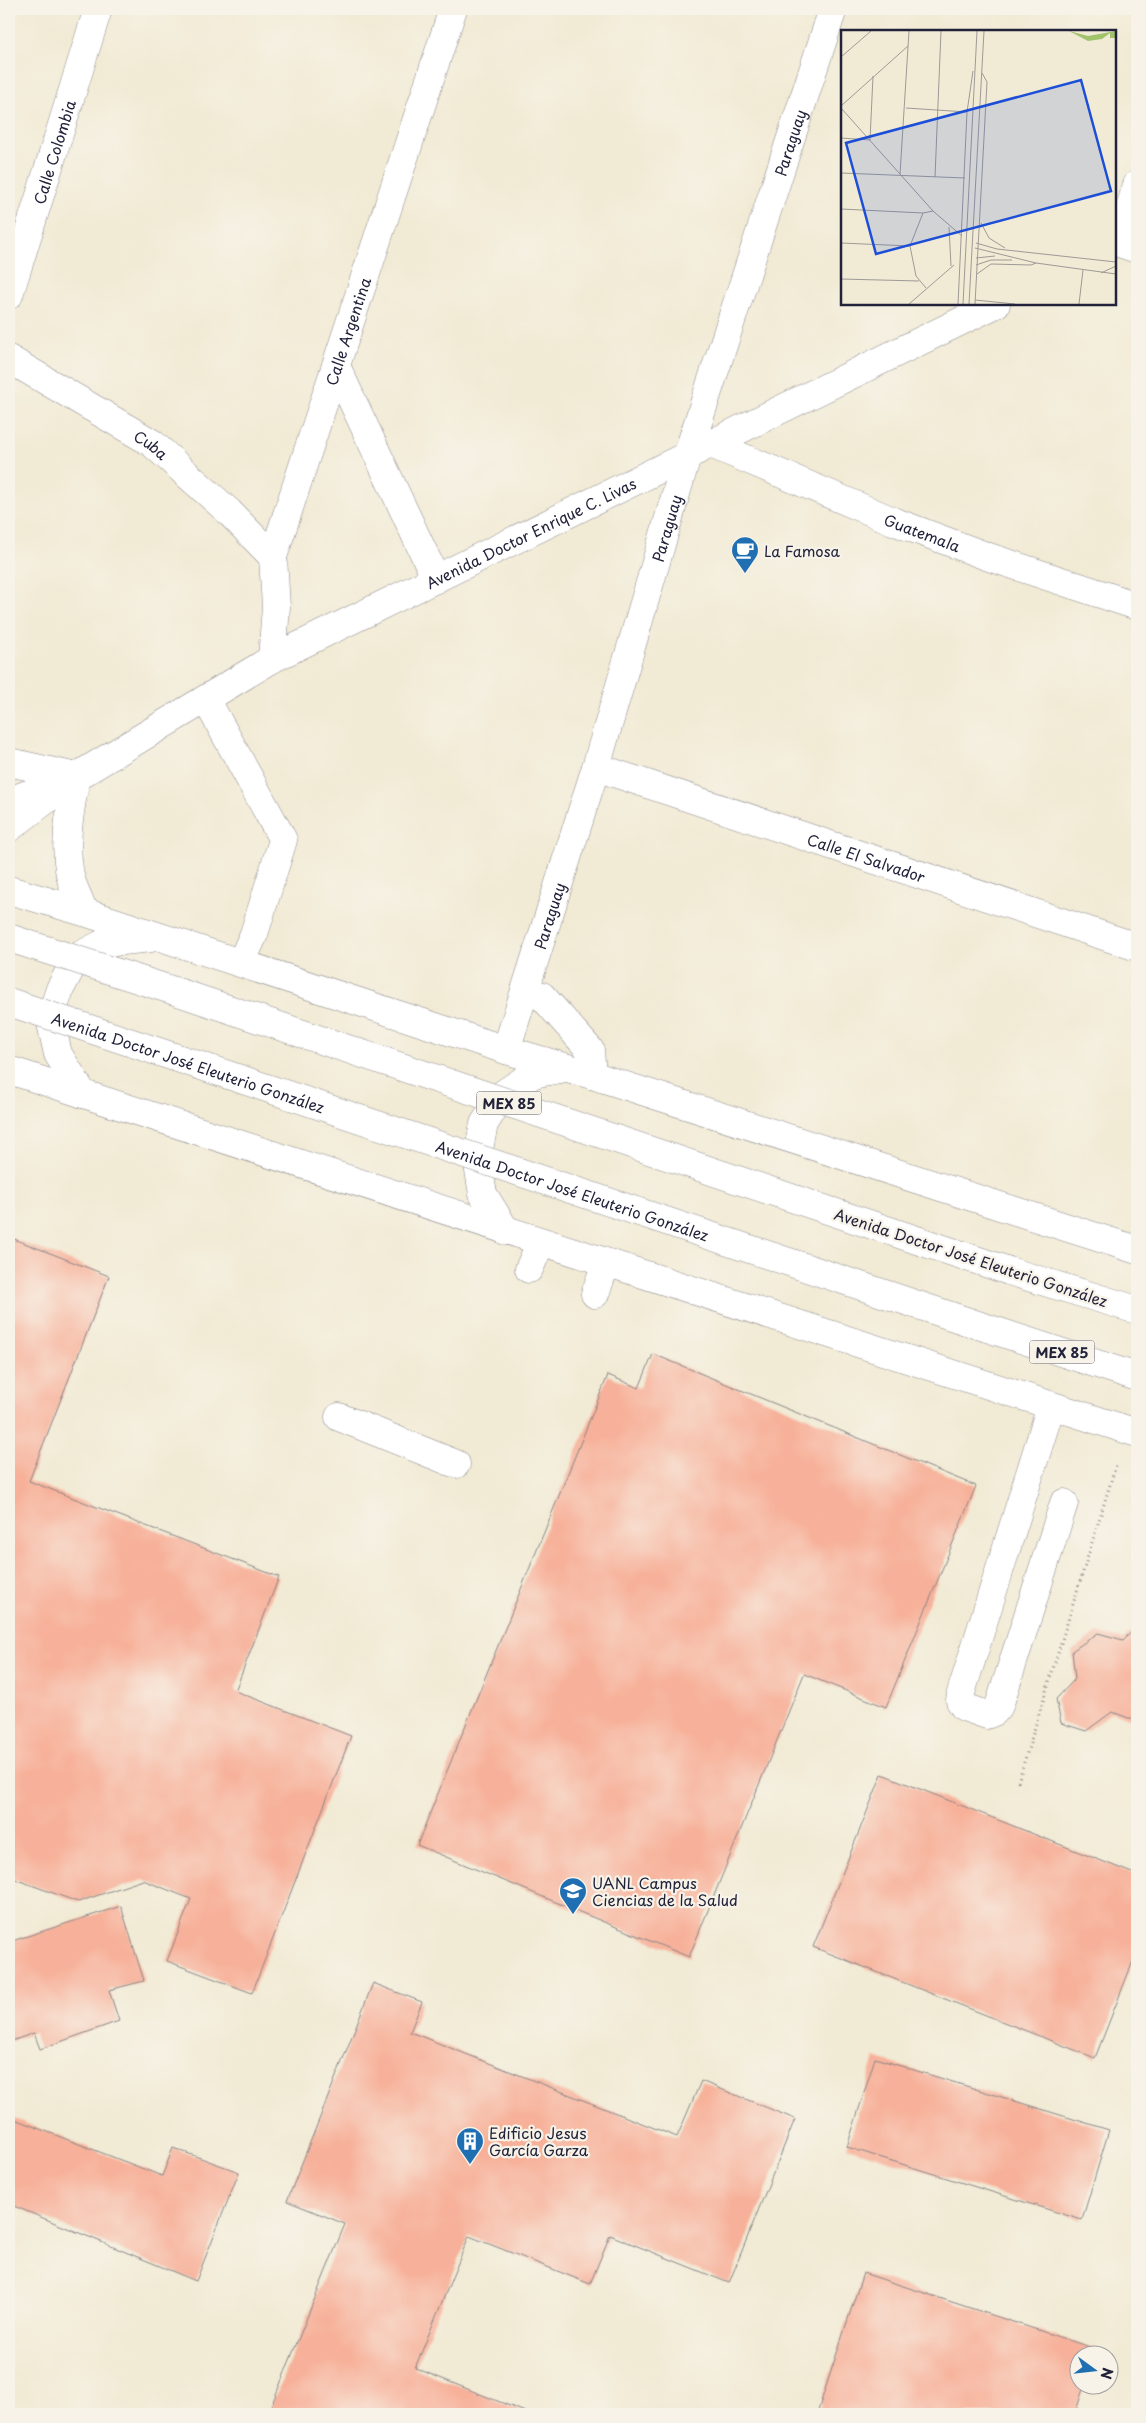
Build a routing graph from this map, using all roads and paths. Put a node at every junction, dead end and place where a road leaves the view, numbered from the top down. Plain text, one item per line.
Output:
1 (98, 9) edge
2 (453, 9) edge
3 (833, 9) edge
4 (1137, 185) edge
5 (1127, 243) edge
6 (9, 295) edge
7 (994, 305) edge
8 (9, 359) edge
9 (336, 366) junction
10 (711, 444) junction
11 (687, 456) junction
12 (273, 557) junction
13 (436, 579) junction
14 (1137, 606) edge
15 (272, 659) junction
16 (206, 700) junction
17 (9, 762) edge
18 (596, 767) junction
19 (76, 777) junction
20 (9, 802) edge
21 (9, 828) edge
22 (9, 890) edge
23 (84, 912) junction
24 (160, 937) junction
25 (9, 938) edge
26 (1137, 947) edge
27 (241, 963) junction
28 (525, 991) junction
29 (9, 1002) edge
30 (506, 1050) junction
31 (9, 1070) edge
32 (580, 1071) junction
33 (9, 1090) edge
34 (73, 1091) junction
35 (506, 1231) junction
36 (540, 1242) junction
37 (1136, 1246) edge
38 (606, 1263) junction
39 (529, 1270) dead end
40 (595, 1294) dead end
41 (1137, 1310) edge
42 (1137, 1377) edge
43 (1051, 1406) junction
44 (339, 1417) dead end
45 (1132, 1432) edge
46 (456, 1464) dead end
47 (1064, 1503) dead end
48 (1018, 1782) dead end

1 - 6 main road, Calle Colombia
2 - 9 main road, Calle Argentina
3 - 11 main road, Paraguay
4 - 5 main road
7 - 10 main road, Avenida Doctor Enrique C. Livas
8 - 12 main road, Cuba
9 - 12 main road, Calle Argentina
9 - 13 main road
10 - 11 main road, Avenida Doctor Enrique C. Livas
10 - 14 main road, Guatemala
11 - 13 main road, Avenida Doctor Enrique C. Livas
11 - 18 main road, Paraguay
12 - 15 main road, Calle Argentina
13 - 15 main road, Avenida Doctor Enrique C. Livas
15 - 16 main road, Avenida Doctor Enrique C. Livas
16 - 19 main road, Avenida Doctor Enrique C. Livas
16 - 27 main road
17 - 19 main road
18 - 26 main road, Calle El Salvador
18 - 28 main road, Paraguay
19 - 20 main road, Avenida Doctor Enrique C. Livas
19 - 21 main road, Avenida Doctor Enrique C. Livas
19 - 23 main road
22 - 23 main road
23 - 24 main road
24 - 27 main road
24 - 34 main road
25 - 41 main road, Avenida Doctor José Eleuterio González / MEX 85, bridge
27 - 30 main road
28 - 30 main road, Paraguay
28 - 32 main road
29 - 42 main road, Avenida Doctor José Eleuterio González / MEX 85, bridge
30 - 32 main road
31 - 34 main road
32 - 35 main road
32 - 37 main road
33 - 34 main road
34 - 35 main road
35 - 36 main road
36 - 38 main road
36 - 39 main road
38 - 40 main road
38 - 43 main road
43 - 45 main road
43 - 47 main road
44 - 46 main road
45 - 48 path

